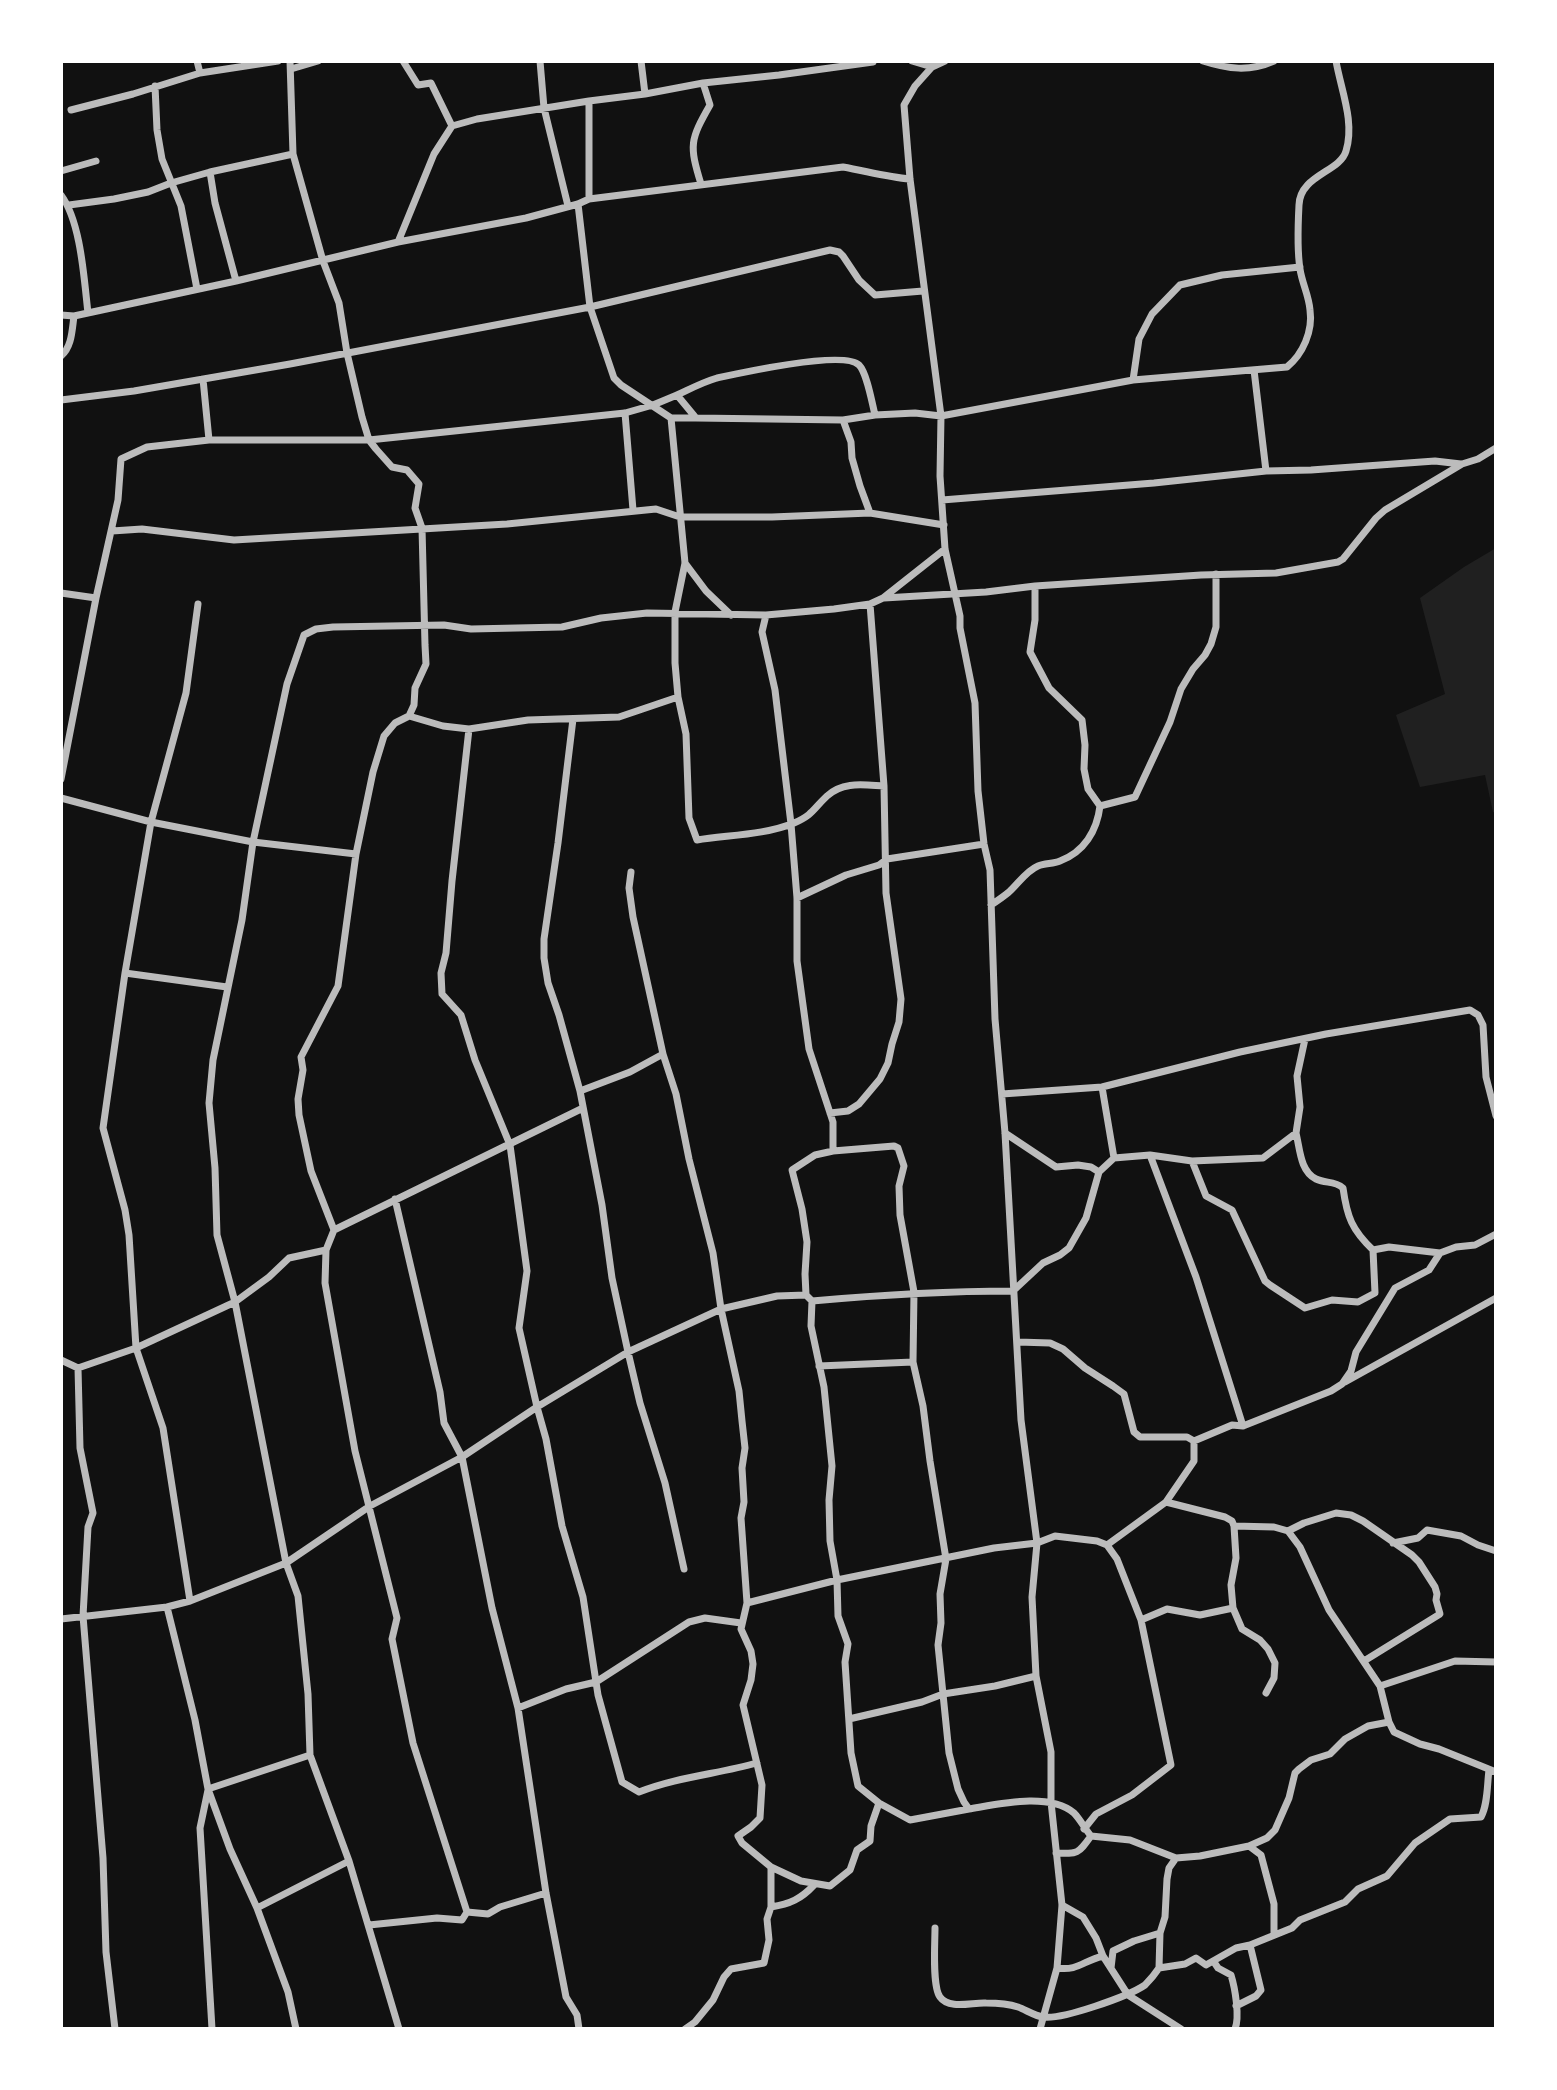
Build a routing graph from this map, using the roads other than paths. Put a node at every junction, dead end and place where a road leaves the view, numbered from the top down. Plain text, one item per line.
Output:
1 (197, 61) edge
2 (278, 61) edge
3 (318, 61) edge
4 (403, 61) edge
5 (540, 61) edge
6 (641, 61) edge
7 (808, 61) edge
8 (874, 61) edge
9 (912, 61) edge
10 (945, 61) edge
11 (1203, 61) edge
12 (1274, 61) edge
13 (1336, 61) edge
14 (932, 64) edge
15 (291, 65) edge
16 (809, 71) junction
17 (200, 73) junction
18 (702, 83) junction
19 (155, 86) junction
20 (645, 94) junction
21 (589, 101) junction
22 (544, 108) junction
23 (71, 110) dead end
24 (452, 126) junction
25 (293, 154) junction
26 (96, 161) dead end
27 (61, 171) edge
28 (211, 172) junction
29 (910, 179) junction
30 (171, 183) junction
31 (701, 184) junction
32 (61, 195) edge
33 (589, 199) junction
34 (578, 204) junction
35 (69, 205) junction
36 (568, 206) junction
37 (398, 242) junction
38 (323, 261) junction
39 (1300, 267) junction
40 (236, 281) junction
41 (197, 289) junction
42 (923, 291) junction
43 (590, 307) junction
44 (88, 313) junction
45 (61, 315) edge
46 (74, 316) junction
47 (346, 353) junction
48 (61, 356) edge
49 (1254, 370) junction
50 (203, 379) junction
51 (1133, 380) junction
52 (677, 395) junction
53 (61, 400) edge
54 (653, 405) junction
55 (625, 412) junction
56 (875, 415) junction
57 (941, 416) junction
58 (671, 418) junction
59 (696, 418) junction
60 (844, 420) junction
61 (209, 440) junction
62 (369, 440) junction
63 (1496, 448) edge
64 (1462, 464) junction
65 (1266, 471) junction
66 (942, 500) junction
67 (633, 510) junction
68 (870, 513) junction
69 (680, 517) junction
70 (944, 525) junction
71 (422, 528) junction
72 (112, 531) junction
73 (945, 549) junction
74 (685, 563) junction
75 (1216, 574) junction
76 (1035, 586) junction
77 (61, 593) edge
78 (955, 594) junction
79 (96, 598) junction
80 (883, 598) junction
81 (198, 604) dead end
82 (870, 604) junction
83 (676, 612) junction
84 (731, 615) junction
85 (766, 615) junction
86 (424, 626) junction
87 (678, 697) junction
88 (409, 716) junction
89 (573, 719) junction
90 (470, 729) junction
91 (61, 779) edge
92 (884, 786) junction
93 (61, 798) edge
94 (1100, 806) junction
95 (151, 822) junction
96 (791, 824) junction
97 (253, 842) junction
98 (984, 844) junction
99 (356, 854) junction
100 (887, 859) junction
101 (631, 872) dead end
102 (797, 898) junction
103 (991, 905) junction
104 (125, 973) junction
105 (227, 988) junction
106 (1305, 1039) junction
107 (663, 1054) junction
108 (1102, 1087) junction
109 (580, 1091) junction
110 (1002, 1094) junction
111 (583, 1108) junction
112 (830, 1114) junction
113 (1496, 1116) edge
114 (1005, 1133) junction
115 (1296, 1133) junction
116 (510, 1145) junction
117 (833, 1151) junction
118 (1150, 1155) junction
119 (1114, 1158) junction
120 (1192, 1161) junction
121 (1100, 1172) junction
122 (395, 1199) junction
123 (334, 1230) junction
124 (1496, 1234) edge
125 (1496, 1240) edge
126 (1475, 1245) junction
127 (1373, 1250) junction
128 (326, 1251) junction
129 (1440, 1253) junction
130 (1013, 1291) junction
131 (914, 1292) junction
132 (809, 1298) junction
133 (1496, 1298) edge
134 (234, 1302) junction
135 (721, 1309) junction
136 (1018, 1342) junction
137 (136, 1348) junction
138 (628, 1352) junction
139 (61, 1360) edge
140 (913, 1362) junction
141 (819, 1366) junction
142 (78, 1368) junction
143 (1342, 1384) junction
144 (537, 1407) junction
145 (1243, 1426) junction
146 (1194, 1441) junction
147 (462, 1457) junction
148 (1166, 1502) junction
149 (370, 1506) junction
150 (1234, 1526) junction
151 (1288, 1531) junction
152 (1037, 1543) junction
153 (1393, 1543) junction
154 (1107, 1545) junction
155 (1496, 1551) edge
156 (946, 1559) junction
157 (286, 1563) junction
158 (684, 1569) dead end
159 (837, 1580) junction
160 (190, 1601) junction
161 (747, 1603) junction
162 (167, 1607) junction
163 (1233, 1608) junction
164 (83, 1616) junction
165 (61, 1619) edge
166 (1142, 1620) junction
167 (741, 1623) junction
168 (1364, 1661) junction
169 (1496, 1662) edge
170 (1036, 1676) junction
171 (596, 1682) junction
172 (1380, 1686) junction
173 (1266, 1693) dead end
174 (943, 1695) junction
175 (518, 1708) junction
176 (849, 1719) junction
177 (1388, 1723) junction
178 (310, 1755) junction
179 (757, 1763) junction
180 (1492, 1771) edge
181 (208, 1789) junction
182 (1051, 1802) junction
183 (879, 1803) junction
184 (969, 1809) junction
185 (1084, 1829) junction
186 (1091, 1836) junction
187 (1249, 1846) junction
188 (1056, 1853) junction
189 (1176, 1858) junction
190 (349, 1861) junction
191 (771, 1867) junction
192 (814, 1885) junction
193 (546, 1893) junction
194 (1062, 1905) junction
195 (771, 1907) junction
196 (257, 1908) junction
197 (467, 1912) junction
198 (369, 1925) junction
199 (935, 1928) dead end
200 (1160, 1933) junction
201 (1274, 1934) junction
202 (1250, 1945) junction
203 (1103, 1956) junction
204 (1214, 1962) junction
205 (1057, 1968) junction
206 (1111, 1968) junction
207 (1159, 1968) junction
208 (1128, 1995) junction
209 (1236, 2006) junction
210 (1044, 2017) junction
211 (115, 2029) edge
212 (212, 2029) edge
213 (296, 2029) edge
214 (399, 2029) edge
215 (579, 2029) edge
216 (685, 2029) edge
217 (1040, 2029) edge
218 (1181, 2029) edge
219 (1235, 2029) edge

1 - 17 street
2 - 17 street
3 - 15 street
4 - 24 street
5 - 22 street
6 - 20 street
7 - 16 street
8 - 16 street
9 - 14 street
10 - 14 street
11 - 12 street
13 - 39 street
14 - 29 street
15 - 25 street
16 - 18 street
17 - 19 street
18 - 20 street
18 - 31 street
19 - 23 street
19 - 30 street
20 - 21 street
21 - 22 street
21 - 33 street
22 - 24 street
22 - 36 street
24 - 37 street
25 - 28 street
25 - 38 street
26 - 27 street
28 - 30 street
28 - 40 street
29 - 31 street
29 - 42 street
30 - 35 street
30 - 41 street
31 - 33 street
32 - 35 street
33 - 34 street
34 - 36 street
34 - 43 street
35 - 44 street
36 - 37 street
37 - 38 street
38 - 40 street
38 - 47 street
39 - 49 street
39 - 51 street
40 - 41 street
41 - 44 street
42 - 43 street
42 - 57 street
43 - 47 street
43 - 54 street
44 - 46 street
45 - 46 street
46 - 48 street
47 - 50 street
47 - 62 street
49 - 51 street
49 - 65 street
50 - 53 street
50 - 61 street
51 - 57 street
52 - 54 street
52 - 56 street
52 - 59 street
54 - 55 street
54 - 58 street
55 - 62 street
55 - 67 street
56 - 57 street
56 - 60 street
57 - 66 street
58 - 59 street
58 - 69 street
59 - 60 street
60 - 68 street
61 - 62 street
61 - 72 street
62 - 71 street
63 - 64 street
64 - 65 street
64 - 75 street
65 - 66 street
66 - 70 street
67 - 69 street
67 - 71 street
68 - 69 street
68 - 70 street
69 - 74 street
70 - 73 street
71 - 72 street
71 - 86 street
72 - 79 street
73 - 78 street
73 - 80 street
74 - 83 street
74 - 84 street
75 - 76 street
75 - 94 street
76 - 78 street
76 - 94 street
77 - 79 street
78 - 80 street
78 - 98 street
79 - 91 street
80 - 82 street
81 - 95 street
82 - 85 street
82 - 92 street
83 - 84 street
83 - 86 street
83 - 87 street
84 - 85 street
85 - 96 street
86 - 88 street
86 - 97 street
87 - 89 street
87 - 96 street
88 - 90 street
88 - 99 street
89 - 90 street
89 - 109 street
90 - 116 street
92 - 96 street
92 - 100 street
93 - 95 street
94 - 103 street
95 - 97 street
95 - 104 street
96 - 102 street
97 - 99 street
97 - 105 street
98 - 100 street
98 - 103 street
99 - 123 street
100 - 102 street
100 - 112 street
101 - 107 street
102 - 112 street
103 - 110 street
104 - 105 street
104 - 137 street
105 - 134 street
106 - 108 street
106 - 113 street
106 - 115 street
107 - 109 street
107 - 135 street
108 - 110 street
108 - 119 street
109 - 111 street
110 - 114 street
111 - 116 street
111 - 138 street
112 - 117 street
114 - 121 street
114 - 130 street
115 - 120 street
115 - 127 street
116 - 122 street
116 - 144 street
117 - 131 street
117 - 132 street
118 - 119 street
118 - 120 street
118 - 145 street
119 - 121 street
120 - 127 street
121 - 130 street
122 - 123 street
122 - 147 street
123 - 128 street
124 - 126 street
125 - 126 street
126 - 129 street
127 - 129 street
128 - 134 street
128 - 149 street
129 - 143 street
130 - 131 street
130 - 136 street
131 - 132 street
131 - 140 street
132 - 135 street
132 - 141 street
133 - 143 street
134 - 137 street
134 - 157 street
135 - 138 street
135 - 161 street
136 - 146 street
136 - 152 street
137 - 142 street
137 - 160 street
138 - 144 street
138 - 158 street
139 - 142 street
140 - 141 street
140 - 156 street
141 - 159 street
142 - 164 street
143 - 145 street
144 - 147 street
144 - 171 street
145 - 146 street
146 - 148 street
147 - 149 street
147 - 175 street
148 - 150 street
148 - 154 street
149 - 157 street
149 - 197 street
150 - 151 street
150 - 163 street
151 - 153 street
151 - 168 street
152 - 154 street
152 - 156 street
152 - 170 street
153 - 155 street
153 - 168 street
154 - 166 street
156 - 159 street
156 - 174 street
157 - 160 street
157 - 178 street
159 - 161 street
159 - 176 street
160 - 162 street
161 - 167 street
162 - 164 street
162 - 181 street
163 - 166 street
163 - 173 street
164 - 165 street
164 - 211 street
166 - 185 street
167 - 171 street
167 - 179 street
168 - 172 street
169 - 172 street
170 - 174 street
170 - 182 street
171 - 175 street
171 - 179 street
172 - 177 street
174 - 176 street
174 - 184 street
175 - 193 street
176 - 183 street
177 - 180 street
177 - 187 street
178 - 181 street
178 - 190 street
179 - 191 street
180 - 201 street
181 - 196 street
181 - 212 street
182 - 184 street
182 - 185 street
182 - 188 street
183 - 184 street
183 - 192 street
185 - 186 street
186 - 188 street
186 - 189 street
187 - 189 street
187 - 201 street
188 - 194 street
189 - 200 street
190 - 196 street
190 - 198 street
191 - 192 street
191 - 195 street
192 - 195 street
193 - 197 street
193 - 215 street
194 - 203 street
194 - 205 street
195 - 216 street
196 - 213 street
197 - 198 street
198 - 214 street
199 - 210 street
200 - 206 street
200 - 207 street
201 - 202 street
202 - 204 street
202 - 209 street
203 - 205 street
203 - 206 street
204 - 207 street
204 - 209 street
205 - 210 street
206 - 208 street
207 - 208 street
208 - 210 street
208 - 218 street
209 - 219 street
210 - 217 street

